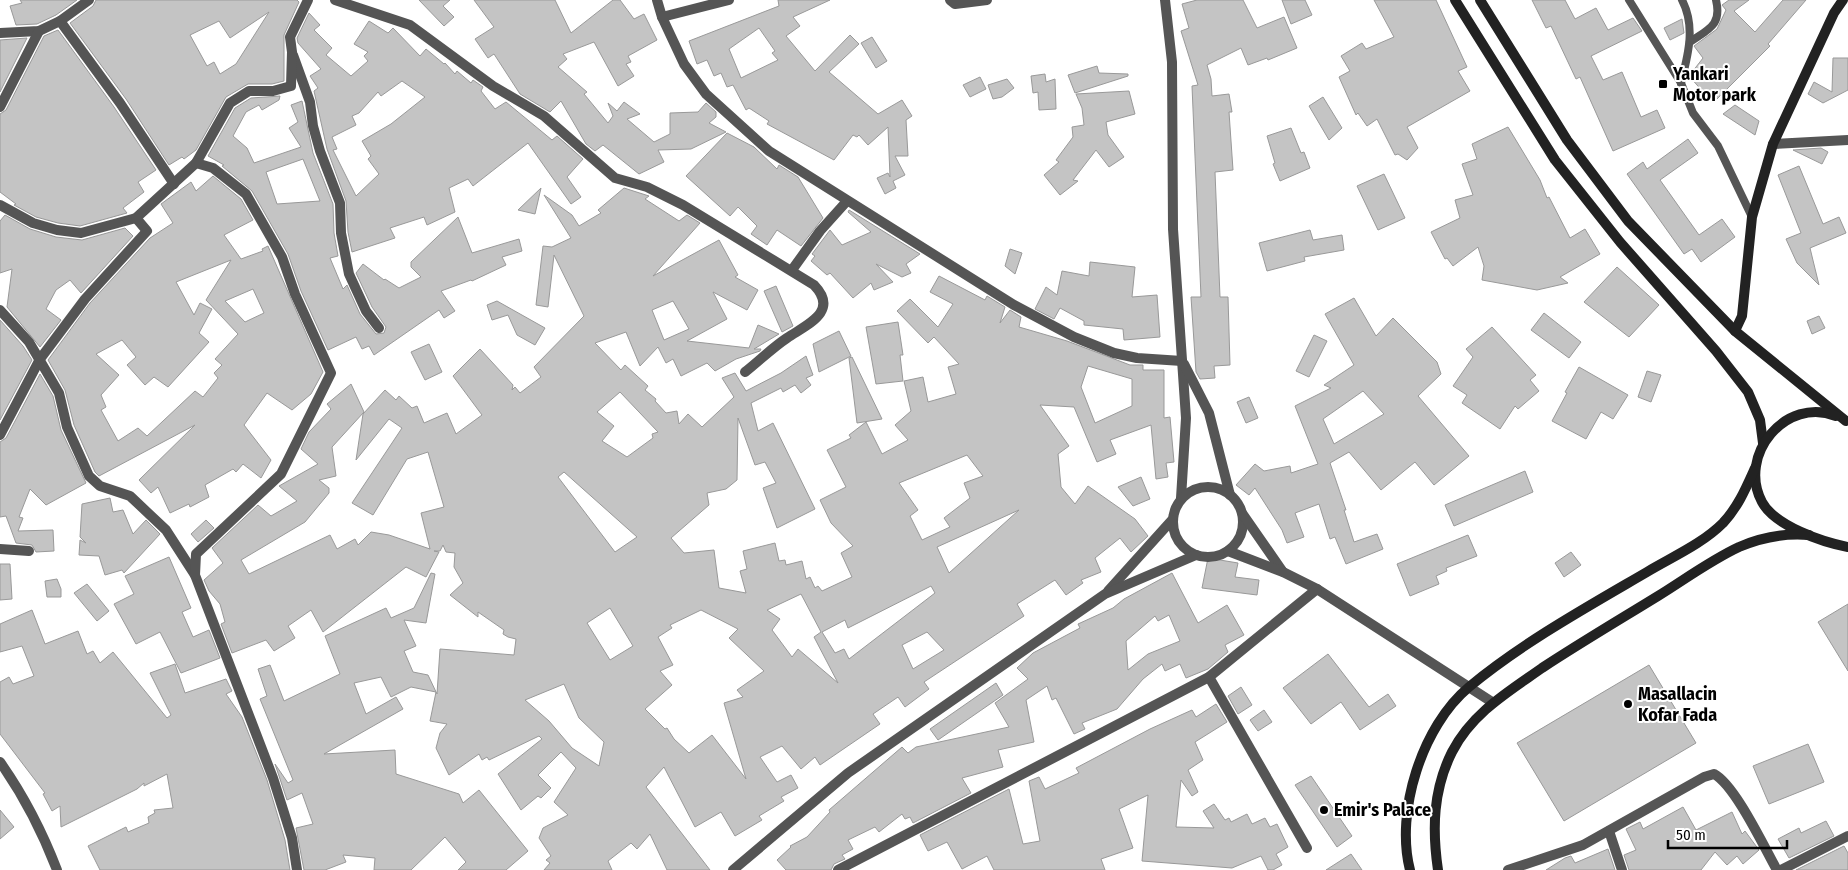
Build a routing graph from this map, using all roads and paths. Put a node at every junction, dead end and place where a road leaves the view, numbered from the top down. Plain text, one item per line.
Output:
1 (89, 0) edge
2 (308, 0) edge
3 (335, 0) edge
4 (657, 0) edge
5 (690, 0) edge
6 (729, 0) edge
7 (950, 0) edge
8 (987, 0) edge
9 (1165, 0) edge
10 (1455, 0) edge
11 (1480, 0) edge
12 (1629, 0) edge
13 (1682, 0) edge
14 (1716, 0) edge
15 (1843, 0) edge
16 (689, 12) junction
17 (662, 17) junction
18 (60, 22) junction
19 (39, 31) junction
20 (0, 33) edge
21 (1690, 42) junction
22 (292, 52) junction
23 (1681, 83) junction
24 (0, 107) edge
25 (1848, 140) edge
26 (1773, 144) junction
27 (196, 163) junction
28 (174, 184) junction
29 (847, 201) junction
30 (0, 205) edge
31 (1752, 217) junction
32 (136, 218) junction
33 (792, 270) junction
34 (0, 310) edge
35 (379, 328) dead end
36 (1735, 331) junction
37 (40, 359) junction
38 (1182, 361) junction
39 (745, 372) dead end
40 (1847, 422) edge
41 (0, 435) edge
42 (1763, 443) junction
43 (1755, 468) junction
44 (1230, 495) junction
45 (1181, 498) junction
46 (1241, 511) junction
47 (1172, 520) junction
48 (1808, 535) junction
49 (1848, 547) edge
50 (0, 549) edge
51 (1228, 551) junction
52 (29, 552) dead end
53 (1196, 555) junction
54 (1283, 572) junction
55 (195, 574) junction
56 (1317, 589) junction
57 (1105, 594) junction
58 (1209, 678) junction
59 (1468, 688) junction
60 (1492, 702) junction
61 (0, 762) edge
62 (1609, 831) junction
63 (1848, 836) edge
64 (1307, 848) dead end
65 (57, 870) edge
66 (297, 870) edge
67 (733, 870) edge
68 (838, 870) edge
69 (1410, 870) edge
70 (1438, 870) edge
71 (1508, 870) edge
72 (1622, 870) edge
73 (1777, 870) edge
74 (1781, 870) edge

1 - 18 street
2 - 22 street
3 - 33 street
4 - 17 street
5 - 16 street
6 - 16 street
7 - 8 street
9 - 38 street
10 - 42 street
11 - 36 street
12 - 23 lane
13 - 21 lane
14 - 21 lane
15 - 26 street
16 - 17 street
17 - 29 street
18 - 19 street
18 - 28 street
19 - 20 street
19 - 24 street
21 - 23 lane
22 - 27 street
22 - 35 street
23 - 31 lane
25 - 26 street
26 - 31 street
27 - 28 street
27 - 55 street
28 - 32 street
29 - 33 street
29 - 38 street
30 - 32 street
31 - 36 street
32 - 37 street
33 - 39 street
34 - 37 street
36 - 40 street
37 - 41 street
37 - 55 street
38 - 44 street
38 - 45 street
40 - 42 street
42 - 43 street
43 - 48 street
43 - 59 street
44 - 45 street
44 - 46 street
45 - 47 street
46 - 51 street
46 - 54 street
47 - 53 street
47 - 57 street
48 - 49 street
48 - 60 street
50 - 52 street
51 - 53 street
51 - 54 street
53 - 57 street
54 - 56 street
55 - 66 street
56 - 58 street
56 - 59 street
57 - 67 street
58 - 64 street
58 - 68 street
59 - 60 street
59 - 69 street
60 - 70 street
61 - 65 street
62 - 71 street
62 - 72 street
62 - 73 street
63 - 74 street

